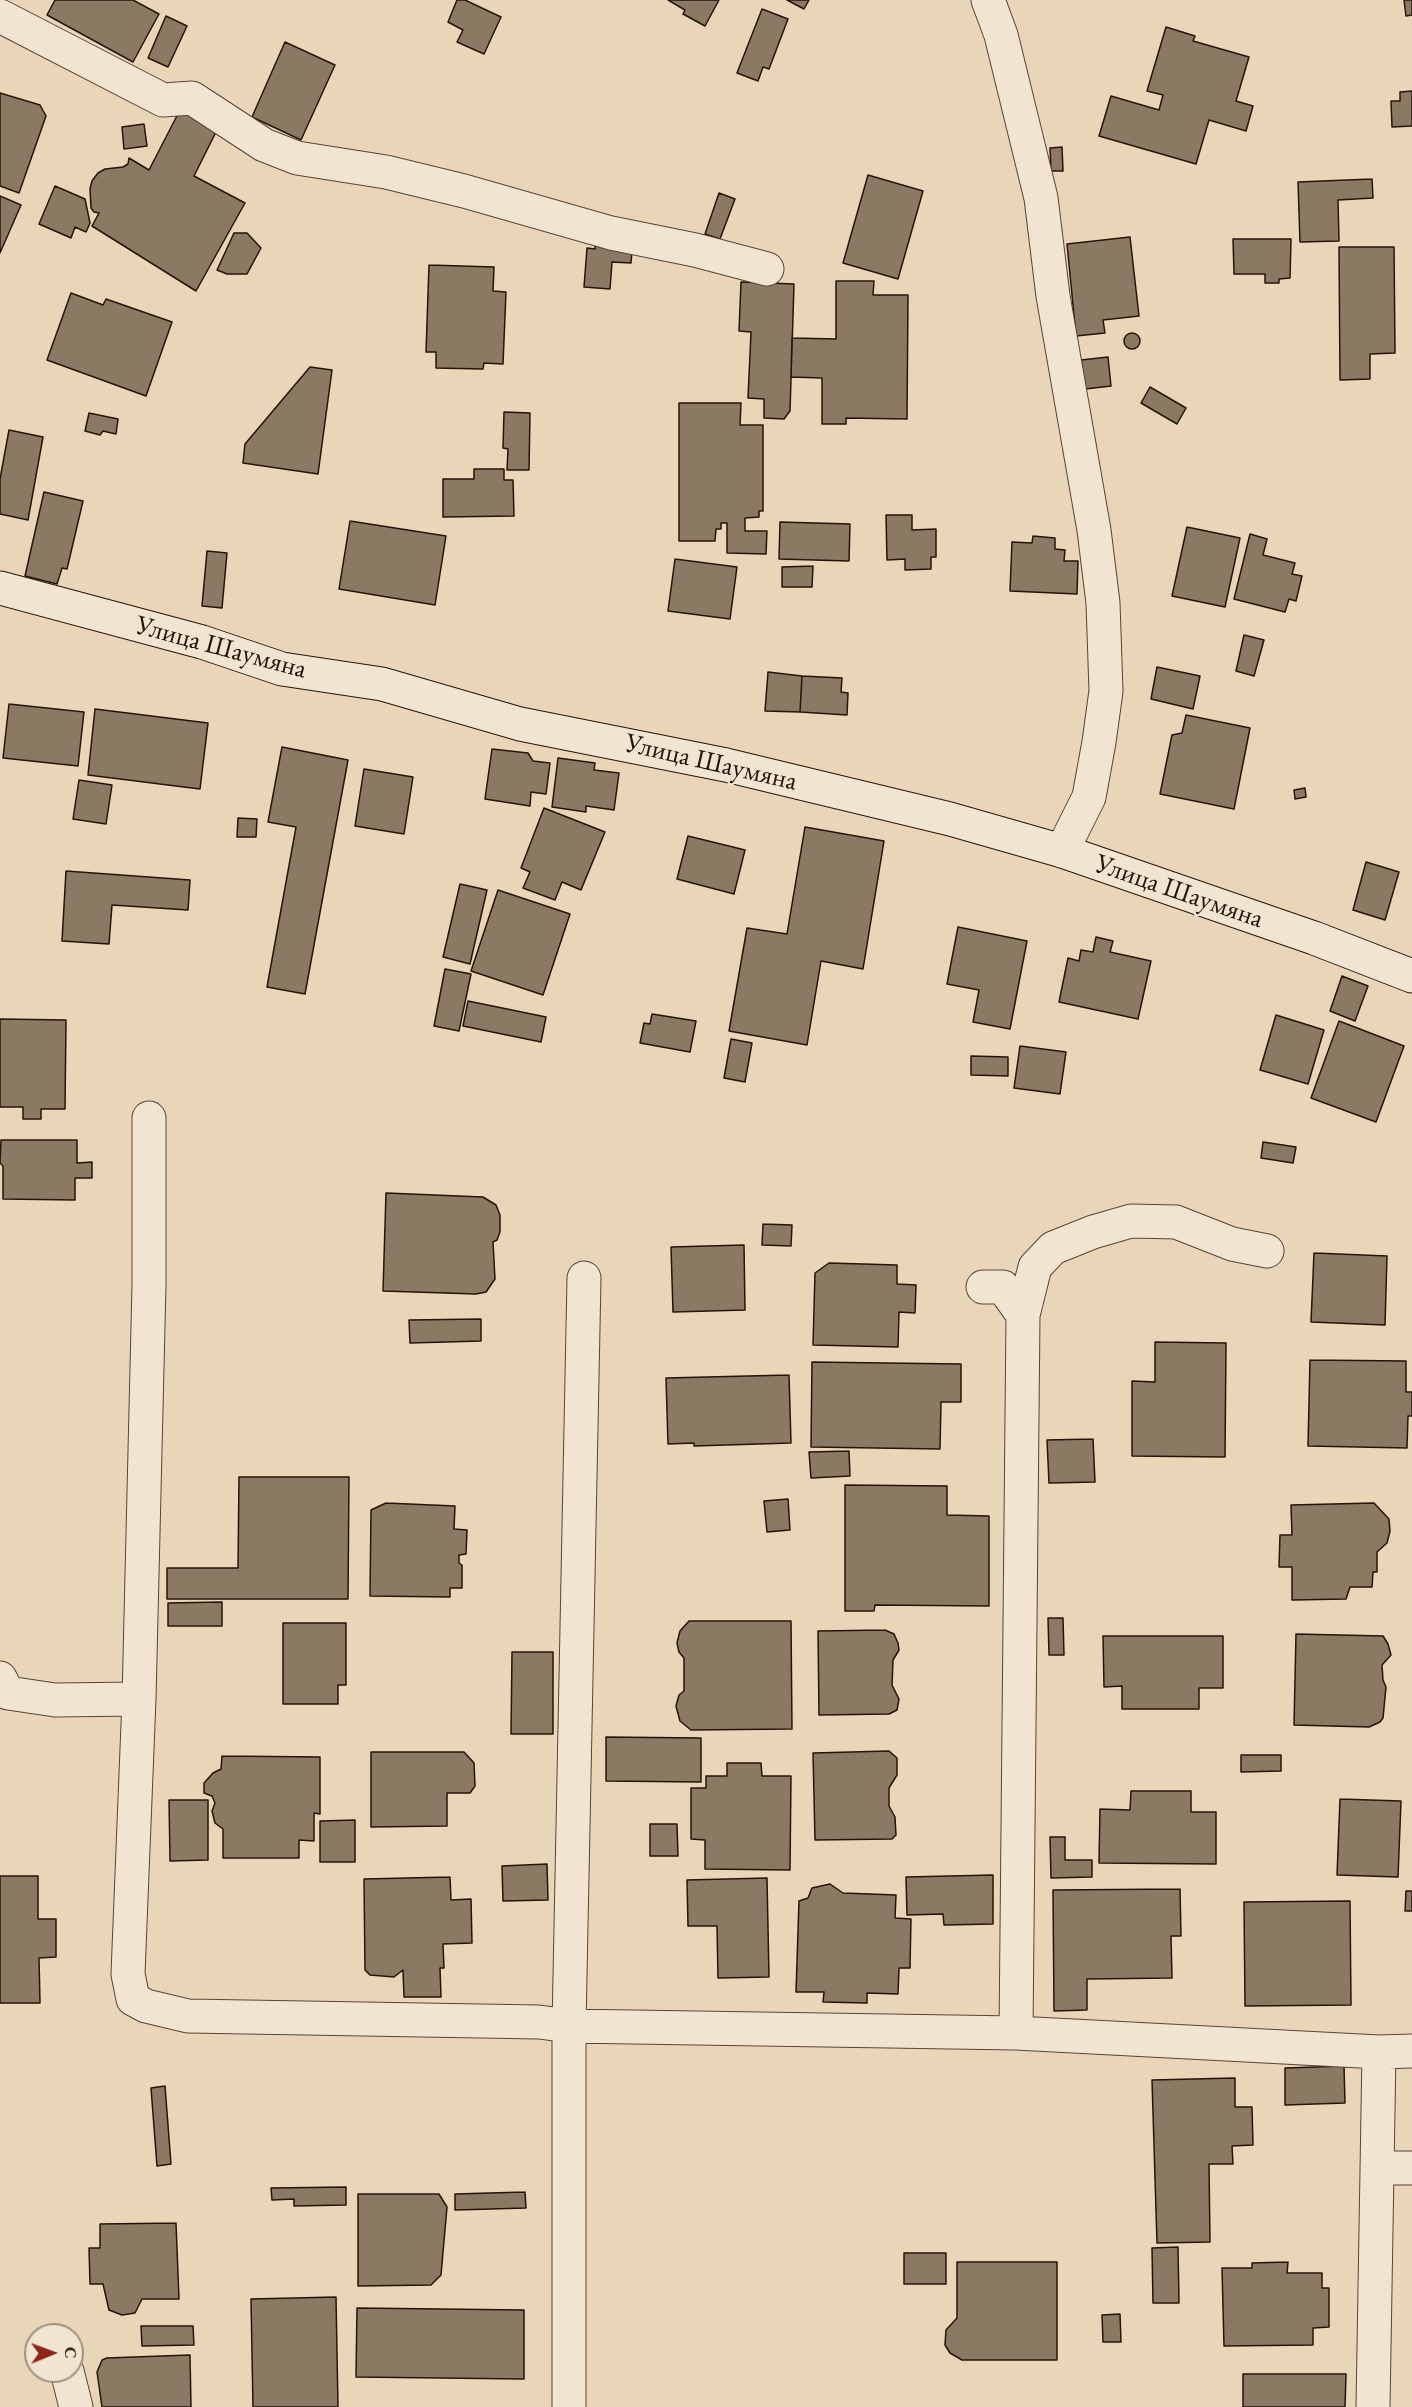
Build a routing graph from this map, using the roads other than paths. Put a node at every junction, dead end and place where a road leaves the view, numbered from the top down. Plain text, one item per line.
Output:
1 (988, 0) edge
2 (0, 16) edge
3 (767, 269) dead end
4 (0, 588) edge
5 (1062, 851) junction
6 (1412, 976) edge
7 (149, 1118) dead end
8 (1267, 1251) dead end
9 (584, 1278) dead end
10 (983, 1287) dead end
11 (1023, 1315) junction
12 (0, 1678) edge
13 (139, 1699) junction
14 (569, 2026) junction
15 (1016, 2033) junction
16 (1412, 2051) edge
17 (1379, 2052) junction
18 (1377, 2168) junction
19 (1412, 2168) edge
20 (70, 2383) edge
21 (76, 2407) edge
22 (569, 2407) edge
23 (1373, 2407) edge

1 - 5 street
2 - 3 street
4 - 5 street, Улица Шаумяна
5 - 6 street, Улица Шаумяна
7 - 13 street
8 - 11 street
9 - 14 street
10 - 11 street
11 - 15 street
12 - 13 street
13 - 14 street
14 - 15 street
14 - 22 street
15 - 17 street
16 - 17 street
17 - 18 street
18 - 19 street
18 - 23 street
20 - 21 street

